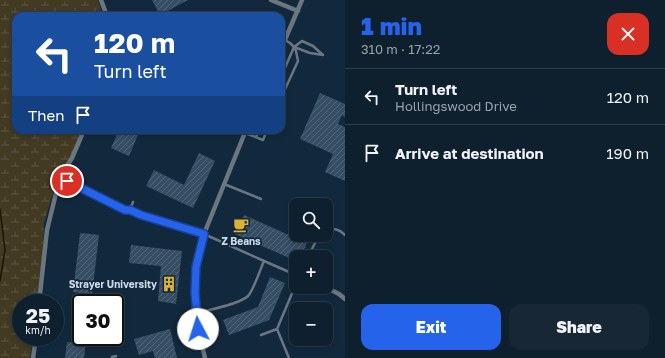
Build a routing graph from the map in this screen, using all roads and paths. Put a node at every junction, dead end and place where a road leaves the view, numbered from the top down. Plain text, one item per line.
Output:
1 (101, 0) edge
2 (271, 0) edge
3 (302, 0) edge
4 (298, 11) junction
5 (106, 12) edge
6 (285, 40) joint
7 (294, 46) junction
8 (285, 67) edge
9 (285, 89) edge
10 (82, 134) edge
11 (244, 134) edge
12 (250, 134) edge
13 (257, 134) edge
14 (265, 134) edge
15 (256, 137) junction
16 (60, 177) junction
17 (224, 183) junction
18 (261, 198) dead end
19 (133, 202) dead end
20 (130, 210) junction
21 (333, 229) edge
22 (204, 234) junction
23 (345, 235) edge
24 (264, 261) junction
25 (289, 272) edge
26 (333, 292) edge
27 (40, 294) edge
28 (292, 294) edge
29 (345, 299) edge
30 (197, 313) junction
31 (277, 329) junction
32 (261, 335) dead end
33 (35, 346) edge
34 (116, 356) dead end
35 (112, 357) edge
36 (34, 358) edge
37 (205, 358) edge
38 (289, 358) edge

1 - 5 street
2 - 4 street
3 - 4 street
4 - 6 street
6 - 7 lane
7 - 7 lane
7 - 8 lane
7 - 9 lane
10 - 16 street
11 - 17 street
12 - 15 lane
13 - 15 lane
14 - 15 lane
16 - 20 street
16 - 27 street
17 - 18 lane
17 - 22 street
19 - 20 lane
20 - 22 street
21 - 23 lane
22 - 24 lane
22 - 30 street
24 - 25 lane
24 - 30 lane
26 - 29 street
28 - 31 lane
30 - 37 street
31 - 32 lane
31 - 38 lane
33 - 36 street
34 - 35 lane

